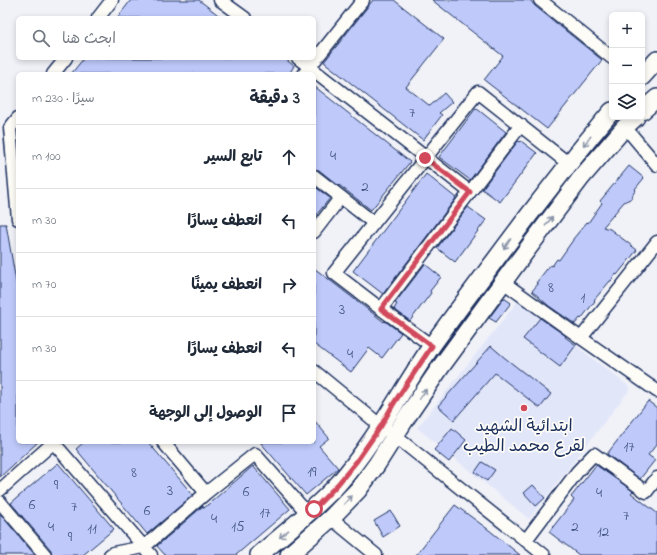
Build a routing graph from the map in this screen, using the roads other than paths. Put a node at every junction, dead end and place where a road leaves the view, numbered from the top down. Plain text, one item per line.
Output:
1 (112, 0) edge
2 (220, 0) edge
3 (363, 0) edge
4 (540, 0) edge
5 (100, 16) edge
6 (242, 16) edge
7 (609, 56) edge
8 (316, 59) edge
9 (64, 60) edge
10 (300, 60) edge
11 (315, 60) edge
12 (657, 60) edge
13 (307, 70) edge
14 (55, 72) edge
15 (645, 74) edge
16 (316, 77) edge
17 (657, 98) edge
18 (645, 108) edge
19 (609, 115) edge
20 (630, 122) edge
21 (521, 126) junction
22 (14, 131) edge
23 (425, 158) junction
24 (569, 164) junction
25 (657, 165) edge
26 (16, 175) edge
27 (316, 178) edge
28 (470, 192) junction
29 (341, 197) junction
30 (374, 223) junction
31 (316, 229) edge
32 (657, 242) edge
33 (503, 282) junction
34 (381, 309) junction
35 (581, 338) junction
36 (432, 346) junction
37 (316, 373) edge
38 (657, 391) edge
39 (381, 426) junction
40 (395, 436) junction
41 (52, 444) edge
42 (56, 444) edge
43 (165, 444) edge
44 (657, 478) edge
45 (0, 490) edge
46 (206, 493) junction
47 (0, 502) edge
48 (308, 514) junction
49 (331, 518) junction
50 (526, 540) junction
51 (147, 551) edge
52 (46, 555) edge
53 (110, 555) edge
54 (259, 555) edge
55 (289, 555) edge
56 (376, 555) edge
57 (544, 555) edge

1 - 5 street
2 - 6 street
3 - 8 street
4 - 7 street
9 - 14 street
10 - 13 street
11 - 13 street
12 - 15 main road
16 - 23 street
17 - 18 main road
19 -> 24 main road
20 - 25 street
33 -> 20 main road
21 - 23 street
21 - 24 street
21 - 28 street
22 - 26 street
23 - 28 street
23 - 30 street
24 -> 36 main road
27 - 29 street
28 - 34 street
29 - 30 street
29 - 31 street
30 - 34 street
32 - 35 street
33 - 35 street
40 -> 33 main road
34 - 36 street
35 - 38 street
36 - 39 main road
37 - 39 street
39 - 40 street
39 - 48 main road
49 -> 40 main road
40 - 50 street
41 - 45 street
42 - 51 street
43 - 46 street
44 - 50 street
46 - 48 street
46 - 51 street
47 - 52 street
48 -> 54 main road
49 - 55 main road
49 - 56 street
50 - 57 street
51 - 53 street

